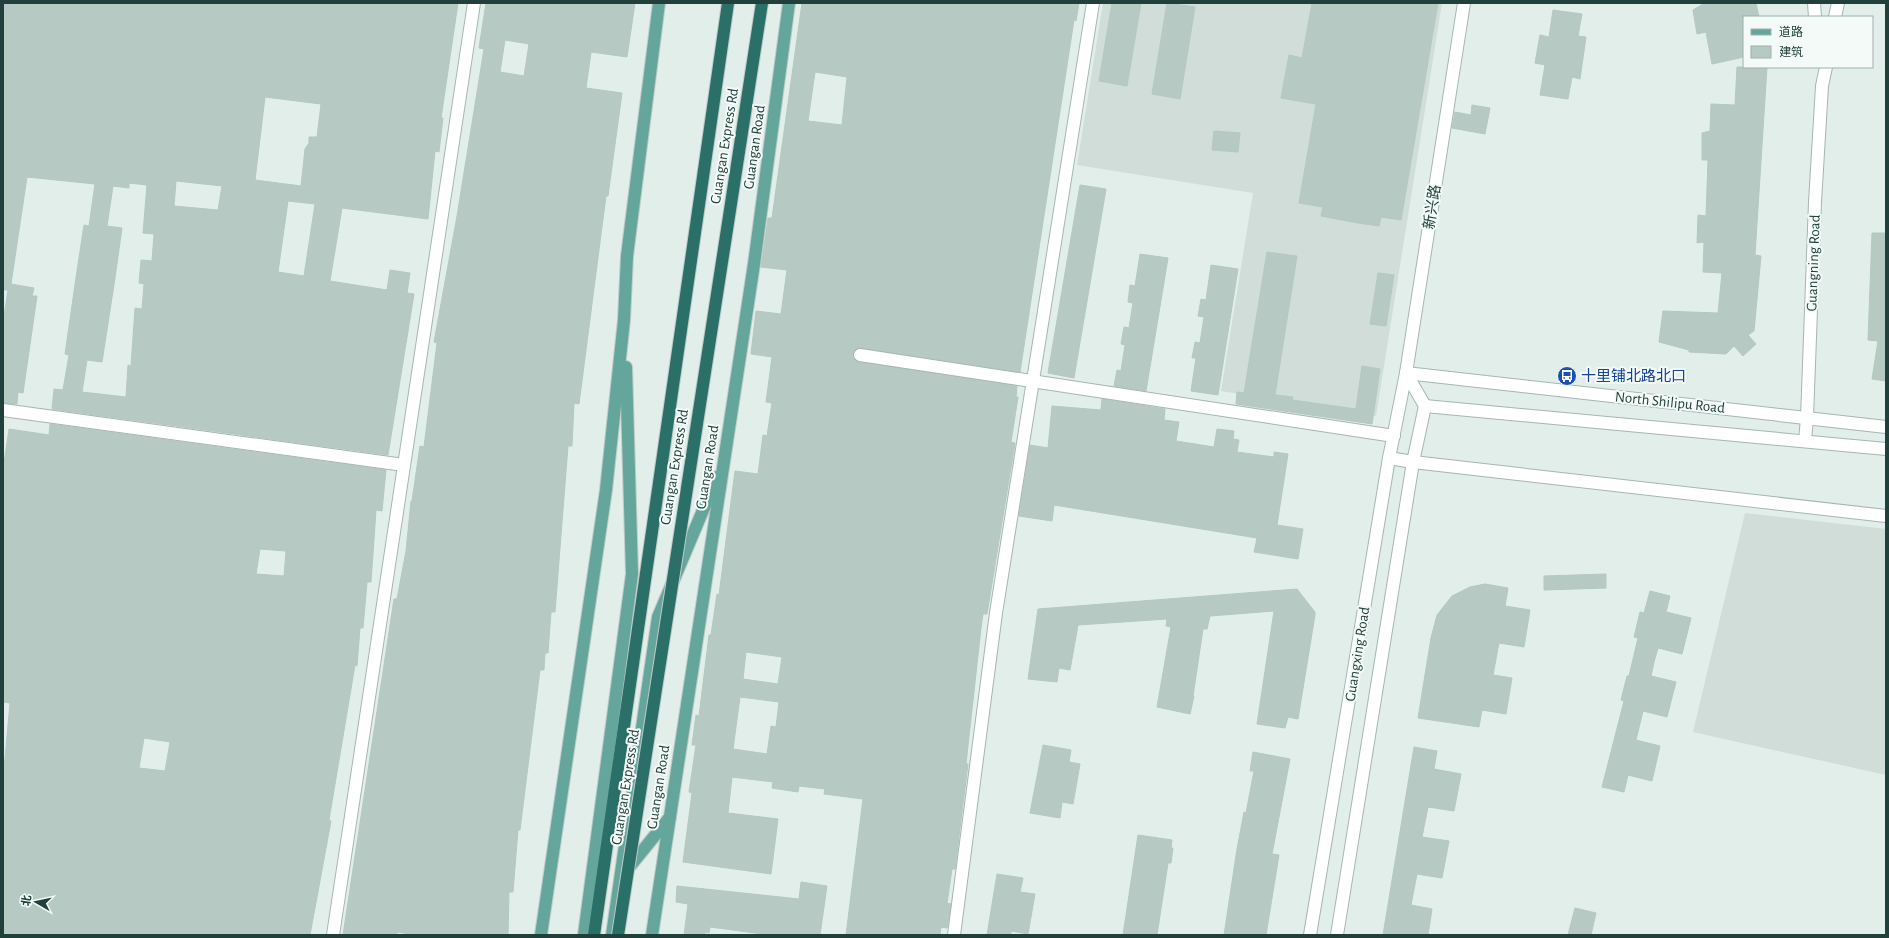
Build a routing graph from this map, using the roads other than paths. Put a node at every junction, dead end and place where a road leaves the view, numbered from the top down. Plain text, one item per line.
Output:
1 (474, 3) edge
2 (659, 3) edge
3 (728, 3) edge
4 (762, 3) edge
5 (789, 3) edge
6 (1093, 3) edge
7 (1464, 3) edge
8 (1814, 3) edge
9 (1838, 3) edge
10 (1815, 16) edge
11 (1835, 16) edge
12 (1820, 68) edge
13 (1826, 68) edge
14 (1822, 86) junction
15 (624, 320) junction
16 (860, 355) dead end
17 (1406, 373) junction
18 (1032, 382) junction
19 (1425, 406) junction
20 (3, 410) edge
21 (1807, 418) junction
22 (1886, 427) edge
23 (1394, 436) junction
24 (1805, 441) junction
25 (1886, 449) edge
26 (1389, 458) junction
27 (724, 460) junction
28 (1413, 462) junction
29 (404, 465) junction
30 (1886, 516) edge
31 (670, 817) junction
32 (620, 878) junction
33 (333, 935) edge
34 (541, 935) edge
35 (584, 935) edge
36 (594, 935) edge
37 (612, 935) edge
38 (618, 935) edge
39 (652, 935) edge
40 (954, 935) edge
41 (1310, 935) edge
42 (1337, 935) edge

1 - 29 street
2 - 15 main road
3 - 36 highway, Guangan Express Rd
4 - 38 highway, Guangan Express Rd, bridge
5 - 27 main road, Guangan Road
6 - 18 street
7 - 17 street, 新兴路
8 - 10 street
9 - 11 street
12 - 14 street, Guangning Road
13 - 14 street, Guangning Road
14 - 21 street, Guangning Road
15 - 34 main road
15 - 35 main road
16 - 18 street
17 - 19 street
17 - 21 street, North Shilipu Road
17 - 23 street, Guangxing Road
18 - 23 street
18 - 40 street
19 - 24 street, North Shilipu Road
19 - 28 street, Guangxing Road
20 - 29 street
21 - 22 street, North Shilipu Road
21 - 24 street, Guangning Road
23 - 26 street, Guangxing Road
24 - 25 street, North Shilipu Road
26 - 28 street
26 - 41 street, Guangxing Road
27 - 31 main road, Guangan Road
27 - 32 main road
28 - 30 street
28 - 42 street, Guangxing Road
29 - 33 street
31 - 32 main road
31 - 39 main road, Guangan Road
32 - 37 main road

